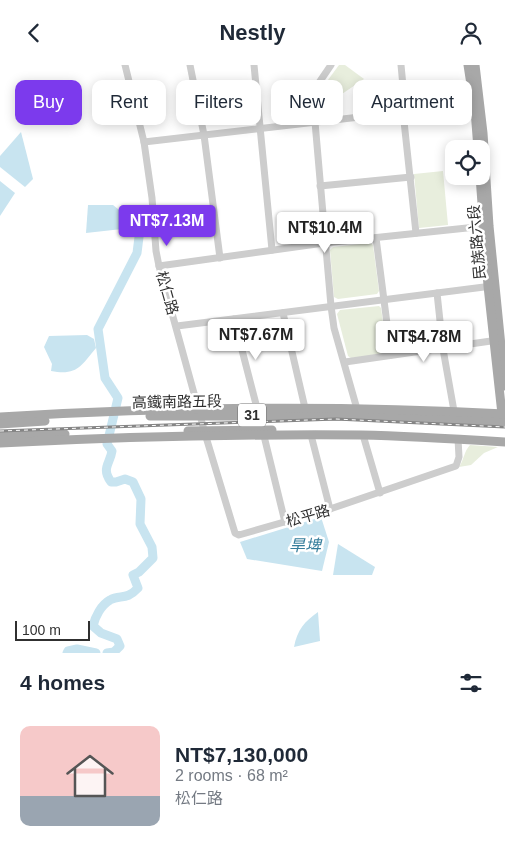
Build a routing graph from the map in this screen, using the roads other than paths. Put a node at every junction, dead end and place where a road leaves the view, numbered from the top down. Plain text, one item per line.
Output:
1 (125, 65) edge
2 (190, 65) edge
3 (254, 65) edge
4 (331, 65) edge
5 (401, 65) edge
6 (468, 65) edge
7 (474, 65) edge
8 (321, 80) edge
9 (402, 80) edge
10 (472, 109) edge
11 (478, 109) junction
12 (293, 125) edge
13 (315, 125) edge
14 (404, 125) edge
15 (261, 128) junction
16 (204, 135) junction
17 (478, 140) edge
18 (144, 141) junction
19 (410, 177) junction
20 (481, 185) edge
21 (320, 187) junction
22 (486, 226) junction
23 (416, 233) junction
24 (376, 238) junction
25 (324, 243) junction
26 (272, 250) junction
27 (220, 258) junction
28 (159, 266) junction
29 (491, 286) junction
30 (437, 293) junction
31 (384, 300) junction
32 (331, 306) junction
33 (283, 313) junction
34 (234, 319) junction
35 (177, 326) junction
36 (496, 341) junction
37 (443, 349) junction
38 (391, 355) junction
39 (345, 362) junction
40 (505, 386) edge
41 (257, 408) junction
42 (305, 408) junction
43 (357, 409) junction
44 (454, 411) junction
45 (199, 412) junction
46 (504, 417) edge
47 (1, 419) edge
48 (205, 434) junction
49 (311, 435) junction
50 (363, 435) junction
51 (264, 436) junction
52 (505, 436) edge
53 (458, 439) junction
54 (0, 440) edge
55 (505, 442) edge
56 (380, 493) junction
57 (330, 509) junction
58 (285, 522) junction

1 - 18 street, 松仁路
2 - 16 street
3 - 15 street
4 - 8 street
5 - 9 street
6 - 11 main road, 民族路六段
7 - 11 main road, 民族路六段
10 - 11 street
11 - 17 main road, 民族路六段
11 - 22 main road, 民族路六段
12 - 15 street
13 - 21 street
14 - 19 street
15 - 16 street
15 - 26 street
16 - 18 street
16 - 27 street
18 - 28 street, 松仁路
19 - 21 street
19 - 23 street
20 - 22 main road, 民族路六段
21 - 25 street
22 - 23 street
22 - 29 main road, 民族路六段
23 - 24 street
24 - 25 street
24 - 31 street
25 - 26 street
25 - 32 street
26 - 27 street
27 - 28 street
28 - 35 street, 松仁路
29 - 30 street
29 - 36 main road, 民族路六段
30 - 31 street
30 - 37 street
31 - 32 street
31 - 38 street
32 - 33 street
32 - 39 street
33 - 34 street
33 - 42 street
34 - 35 street
34 - 41 street
35 - 45 street, 松仁路
36 - 37 street
36 - 40 main road, 民族路六段
36 - 46 main road, 民族路六段
37 - 38 street
37 - 44 street
38 - 39 street
39 - 43 street
41 - 42 main road, 高鐵南路五段 / 31
41 - 45 main road, 高鐵南路五段 / 31
42 - 43 main road, 高鐵南路五段 / 31
43 - 44 main road, 高鐵南路五段 / 31
44 - 46 main road, 高鐵南路五段 / 31
45 - 46 main road, 高鐵南路五段 / 31
45 - 47 main road, 高鐵南路五段 / 31
45 - 48 street, 松仁路
48 - 51 main road, 高鐵南路五段 / 31
48 - 52 main road, 高鐵南路五段 / 31
48 - 54 main road, 高鐵南路五段 / 31
48 - 54 main road, 高鐵南路五段 / 31
48 - 58 street, 松平路
49 - 50 main road, 高鐵南路五段 / 31
49 - 51 main road, 高鐵南路五段 / 31
49 - 57 street
50 - 53 main road, 高鐵南路五段 / 31
50 - 56 street
51 - 58 street
53 - 55 main road, 高鐵南路五段 / 31
53 - 56 street, 松平路
56 - 57 street, 松平路
57 - 58 street, 松平路

